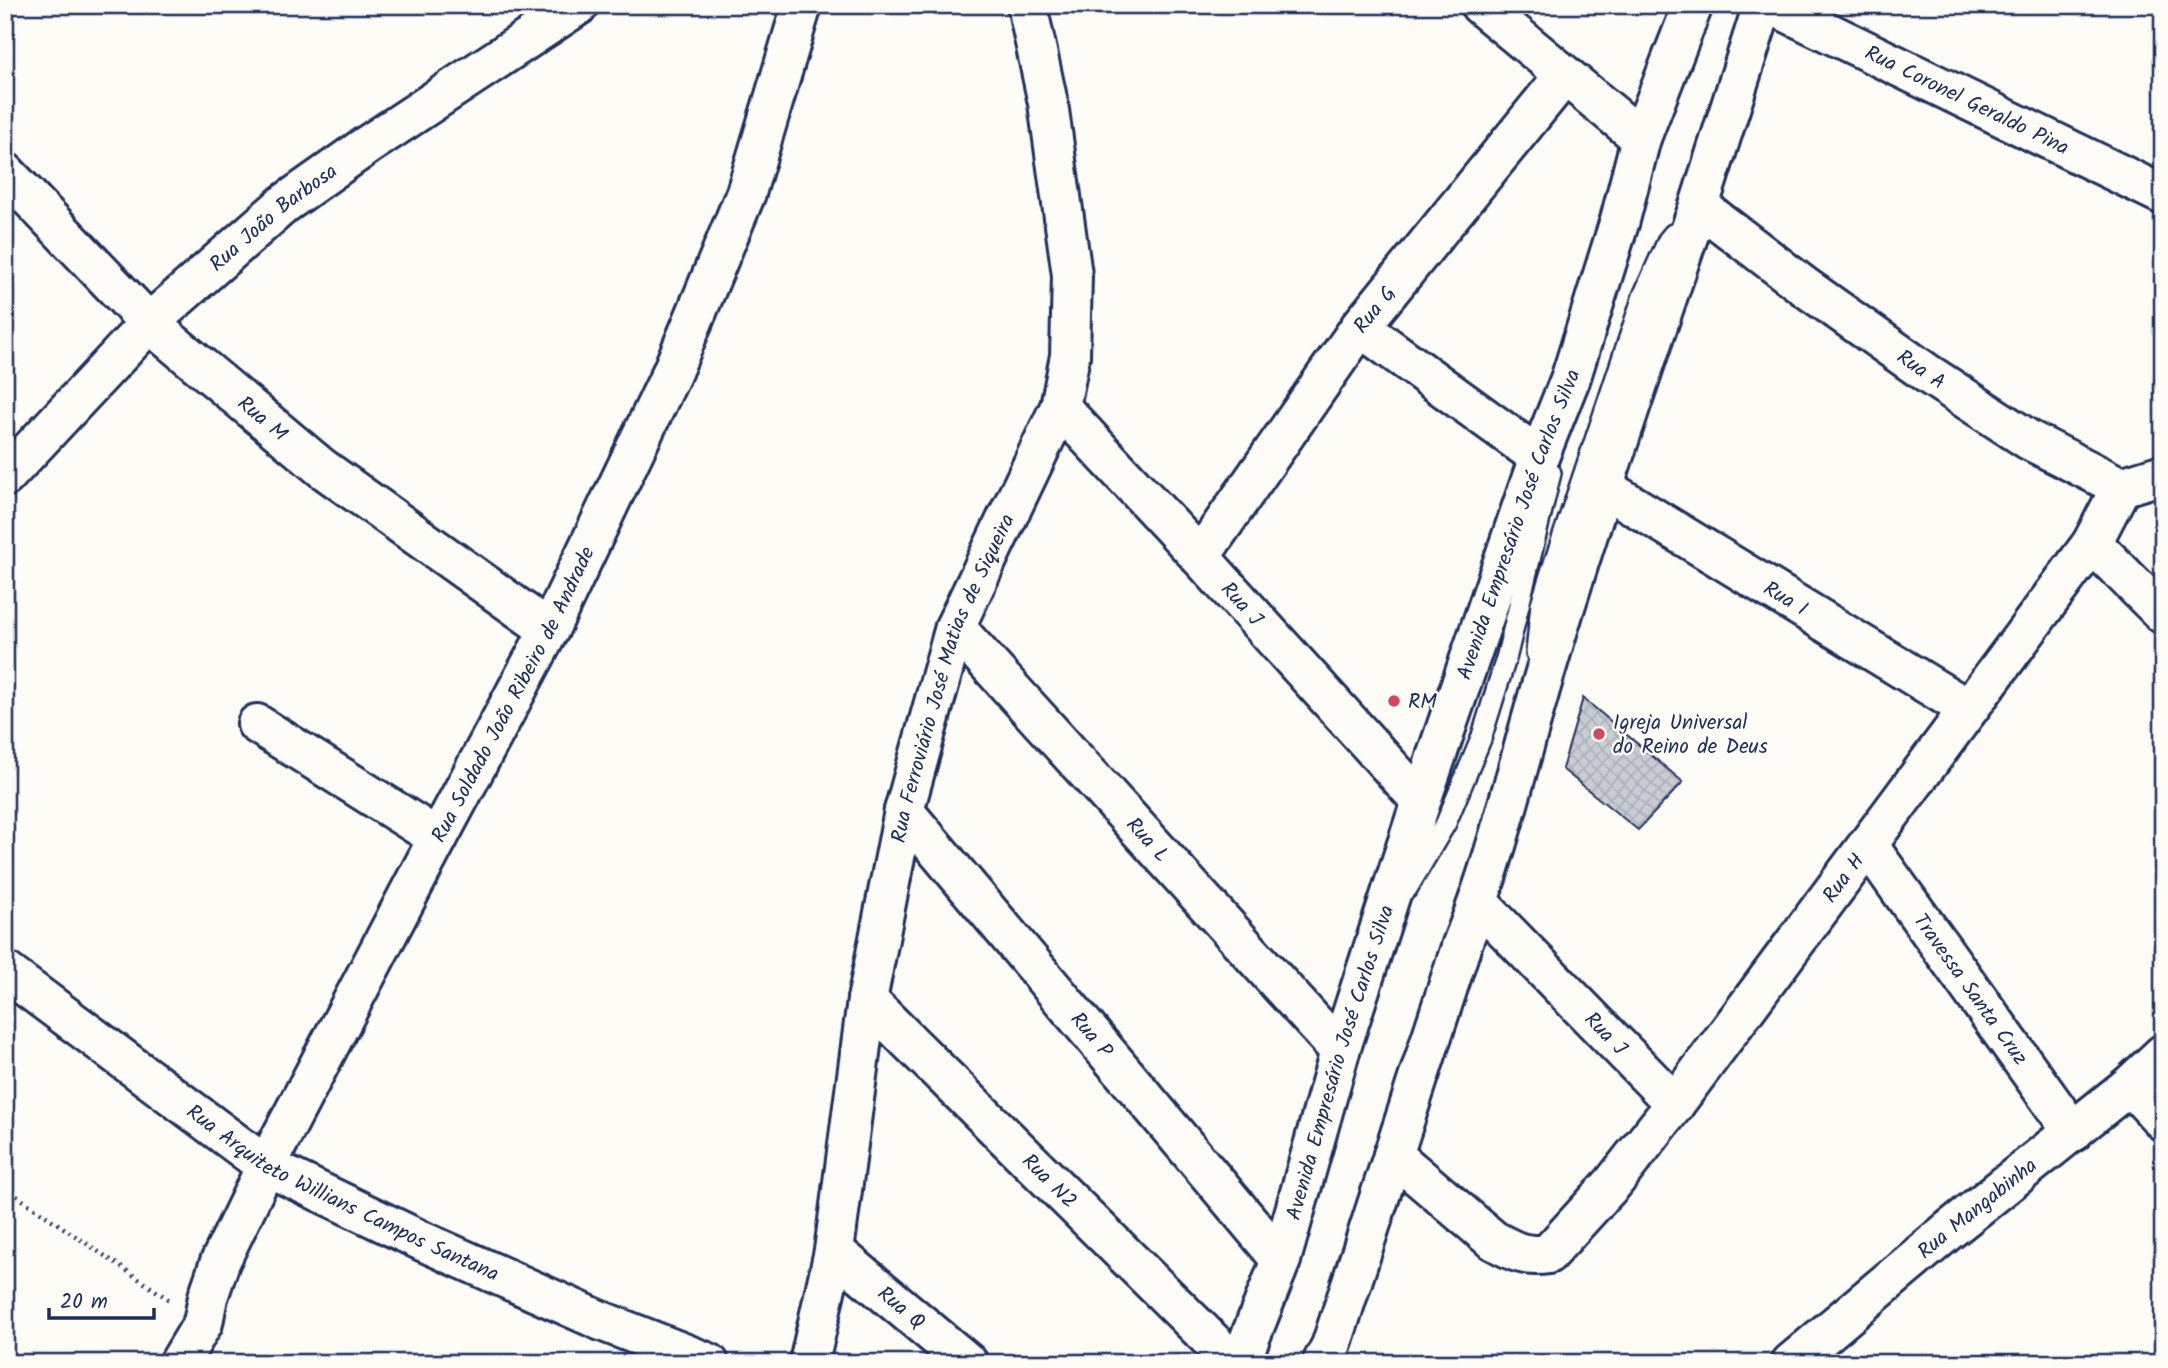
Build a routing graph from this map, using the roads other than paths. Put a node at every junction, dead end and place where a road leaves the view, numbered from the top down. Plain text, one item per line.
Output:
1 (579, 5) edge
2 (802, 5) edge
3 (1027, 5) edge
4 (1480, 5) edge
5 (1693, 5) edge
6 (1763, 5) edge
7 (1772, 5) edge
8 (1564, 76) junction
9 (1641, 138) junction
10 (5, 172) edge
11 (2163, 195) edge
12 (1699, 206) junction
13 (149, 323) junction
14 (1360, 327) junction
15 (1571, 377) junction
16 (1060, 407) junction
17 (1539, 457) junction
18 (2163, 474) edge
19 (5, 477) edge
20 (1603, 486) junction
21 (2121, 487) junction
22 (2092, 543) junction
23 (1200, 557) junction
24 (2163, 614) edge
25 (955, 627) junction
26 (549, 630) junction
27 (1968, 709) junction
28 (1530, 723) junction
29 (257, 724) dead end
30 (1421, 801) junction
31 (904, 811) junction
32 (438, 838) junction
33 (1868, 845) junction
34 (1479, 903) junction
35 (1374, 946) junction
36 (5, 971) edge
37 (867, 1000) junction
38 (1340, 1051) junction
39 (2163, 1054) edge
40 (2130, 1085) junction
41 (1675, 1104) junction
42 (2163, 1121) edge
43 (2073, 1132) junction
44 (1393, 1155) junction
45 (266, 1166) junction
46 (834, 1251) junction
47 (1281, 1260) junction
48 (1333, 1357) edge
49 (1801, 1360) edge
50 (179, 1363) edge
51 (709, 1363) edge
52 (809, 1363) edge
53 (968, 1363) edge
54 (1234, 1363) edge
55 (1240, 1363) edge

1 - 13 street, Rua João Barbosa
2 - 26 street, Rua Soldado João Ribeiro de Andrade
3 - 16 street, Rua Ferroviário José Matias de Siqueira
4 - 8 street
5 - 9 street, Avenida Empresário José Carlos Silva
6 - 12 street
7 - 11 street, Rua Coronel Geraldo Pina
8 - 9 street
8 - 14 street, Rua G
9 - 15 street, Avenida Empresário José Carlos Silva
10 - 13 street, Rua M
12 - 20 street
12 - 21 street, Rua A
12 - 28 lane
13 - 19 street, Rua João Barbosa
13 - 26 street, Rua M
14 - 17 street
14 - 23 street, Rua G
15 - 17 street, Avenida Empresário José Carlos Silva
15 - 35 lane
16 - 23 street, Rua J
16 - 25 street, Rua Ferroviário José Matias de Siqueira
17 - 30 street, Avenida Empresário José Carlos Silva
18 - 21 street
20 - 27 street, Rua I
20 - 28 street
21 - 22 street, Rua H
22 - 24 street
22 - 27 street, Rua H
23 - 30 street, Rua J
25 - 31 street, Rua Ferroviário José Matias de Siqueira
25 - 38 street, Rua L
26 - 32 street, Rua Soldado João Ribeiro de Andrade
27 - 33 street, Rua H
28 - 34 street
29 - 32 street
30 - 35 street, Avenida Empresário José Carlos Silva
31 - 37 street, Rua Ferroviário José Matias de Siqueira
31 - 47 street, Rua P
32 - 45 street, Rua Soldado João Ribeiro de Andrade
33 - 41 street, Rua H
33 - 43 street, Travessa Santa Cruz
34 - 41 street, Rua J
34 - 44 street
35 - 38 street, Avenida Empresário José Carlos Silva
36 - 45 street, Rua Arquiteto Willians Campos Santana
37 - 46 street, Rua Ferroviário José Matias de Siqueira
37 - 54 street, Rua N2
38 - 47 street, Avenida Empresário José Carlos Silva
39 - 40 street, Rua Mangabinha
40 - 42 street
40 - 43 street, Rua Mangabinha
41 - 44 street, Rua H
43 - 49 street, Rua Mangabinha
44 - 48 street
45 - 50 street, Rua Soldado João Ribeiro de Andrade
45 - 51 street, Rua Arquiteto Willians Campos Santana
46 - 52 street, Rua Ferroviário José Matias de Siqueira
46 - 53 street, Rua Q
47 - 55 street, Avenida Empresário José Carlos Silva

